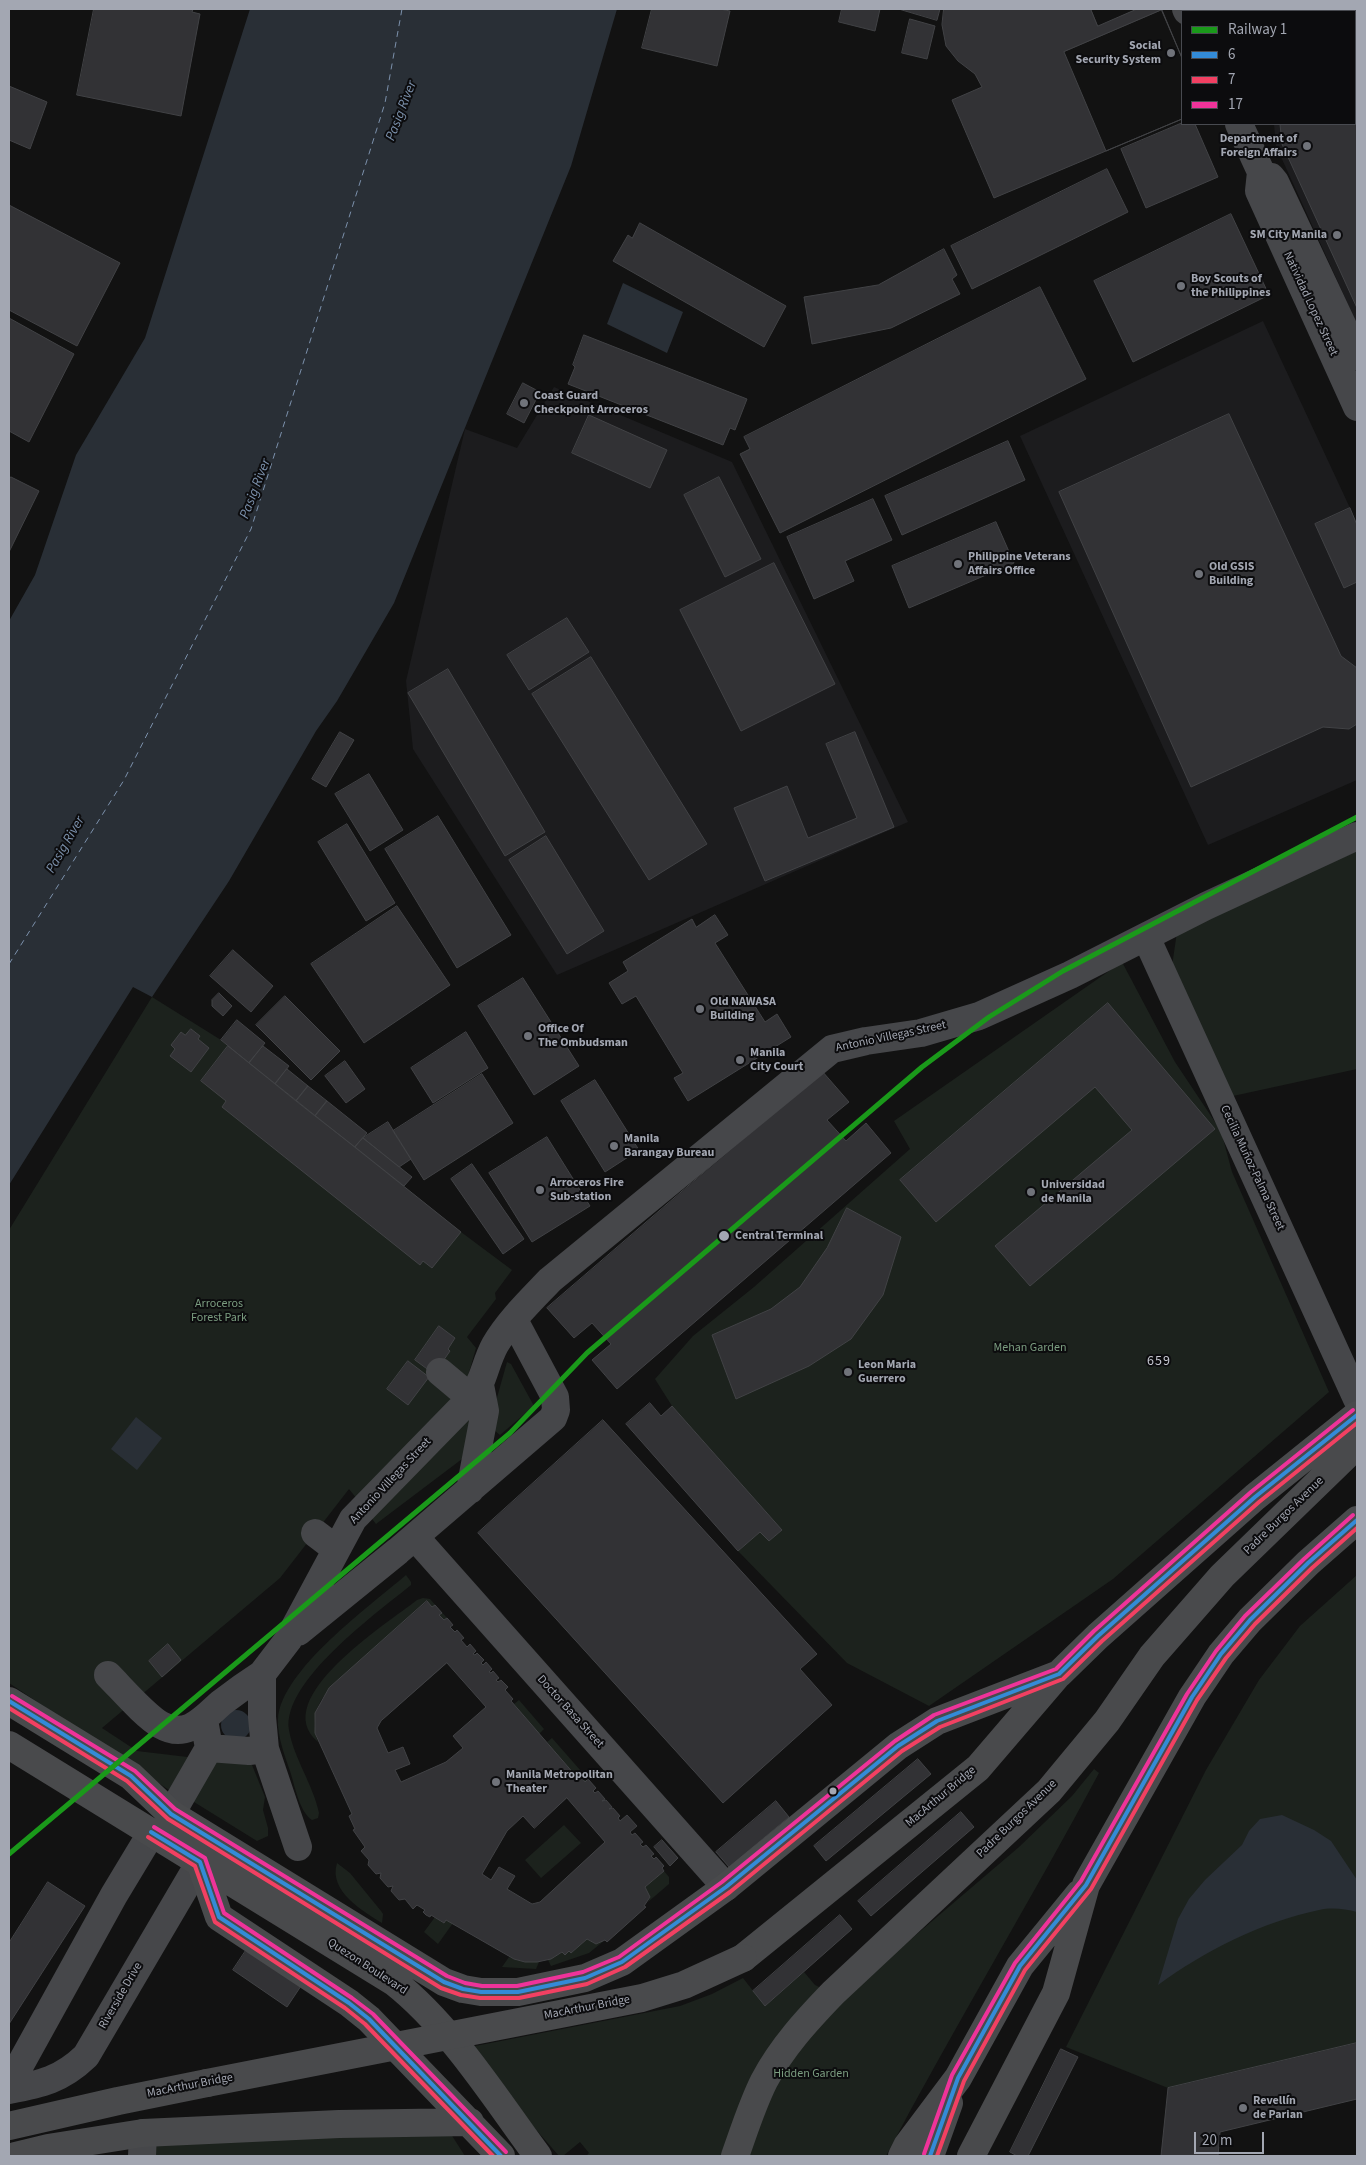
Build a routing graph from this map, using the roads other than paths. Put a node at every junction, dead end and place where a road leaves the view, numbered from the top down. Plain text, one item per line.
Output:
1 (1239, 125) edge
2 (1331, 324) junction
3 (1357, 356) edge
4 (1357, 407) edge
5 (1357, 836) edge
6 (1146, 937) junction
7 (514, 1320) junction
8 (440, 1372) dead end
9 (476, 1392) junction
10 (1357, 1399) edge
11 (1357, 1415) edge
12 (1357, 1445) edge
13 (470, 1490) junction
14 (1357, 1520) edge
15 (415, 1537) junction
16 (288, 1640) junction
17 (262, 1674) junction
18 (1058, 1674) junction
19 (108, 1675) dead end
20 (9, 1701) edge
21 (204, 1720) junction
22 (14, 1748) edge
23 (209, 1748) junction
24 (265, 1749) junction
25 (162, 1823) junction
26 (298, 1847) dead end
27 (200, 1862) junction
28 (1086, 1885) junction
29 (726, 1887) junction
30 (958, 2078) junction
31 (9, 2085) edge
32 (9, 2090) edge
33 (470, 2122) junction
34 (9, 2126) edge
35 (142, 2144) edge
36 (52, 2152) edge
37 (976, 2152) edge
38 (15, 2156) edge
39 (501, 2156) edge
40 (538, 2156) edge
41 (735, 2156) edge
42 (902, 2156) edge
43 (930, 2156) edge

1 - 2 street, Natividad Lopez Street
2 - 3 street, Natividad Lopez Street
2 - 4 street, Natividad Lopez Street
5 - 6 street, Antonio Villegas Street
6 - 7 street, Antonio Villegas Street
6 - 10 street, Cecilia Muñoz-Palma Street
7 - 9 street, Antonio Villegas Street
7 - 13 street, Antonio Villegas Street
8 - 9 street
9 - 13 street
9 - 16 street, Antonio Villegas Street
11 - 18 main road, Quezon Boulevard
12 - 41 main road, Padre Burgos Avenue
13 - 15 street, Antonio Villegas Street
14 - 28 main road
15 - 16 street, Antonio Villegas Street
15 - 29 street, Doctor Basa Street
16 - 17 street, Antonio Villegas Street
17 - 21 street, Antonio Villegas Street
17 - 24 street
18 - 29 main road, Quezon Boulevard
18 - 34 main road, MacArthur Bridge, bridge
19 - 21 street, Antonio Villegas Street
20 - 25 main road, Quezon Boulevard
21 - 23 street
22 - 25 main road, Quezon Boulevard
23 - 24 street
23 - 25 street
24 - 26 street
25 - 27 main road, Quezon Boulevard
25 - 29 main road, Quezon Boulevard
25 - 31 street
27 - 32 street, Riverside Drive
27 - 33 main road
27 - 40 main road, Quezon Boulevard
28 - 30 main road
28 - 37 main road
30 - 42 main road
30 - 43 main road
33 - 35 main road
33 - 39 main road
35 - 36 main road
36 - 38 main road

